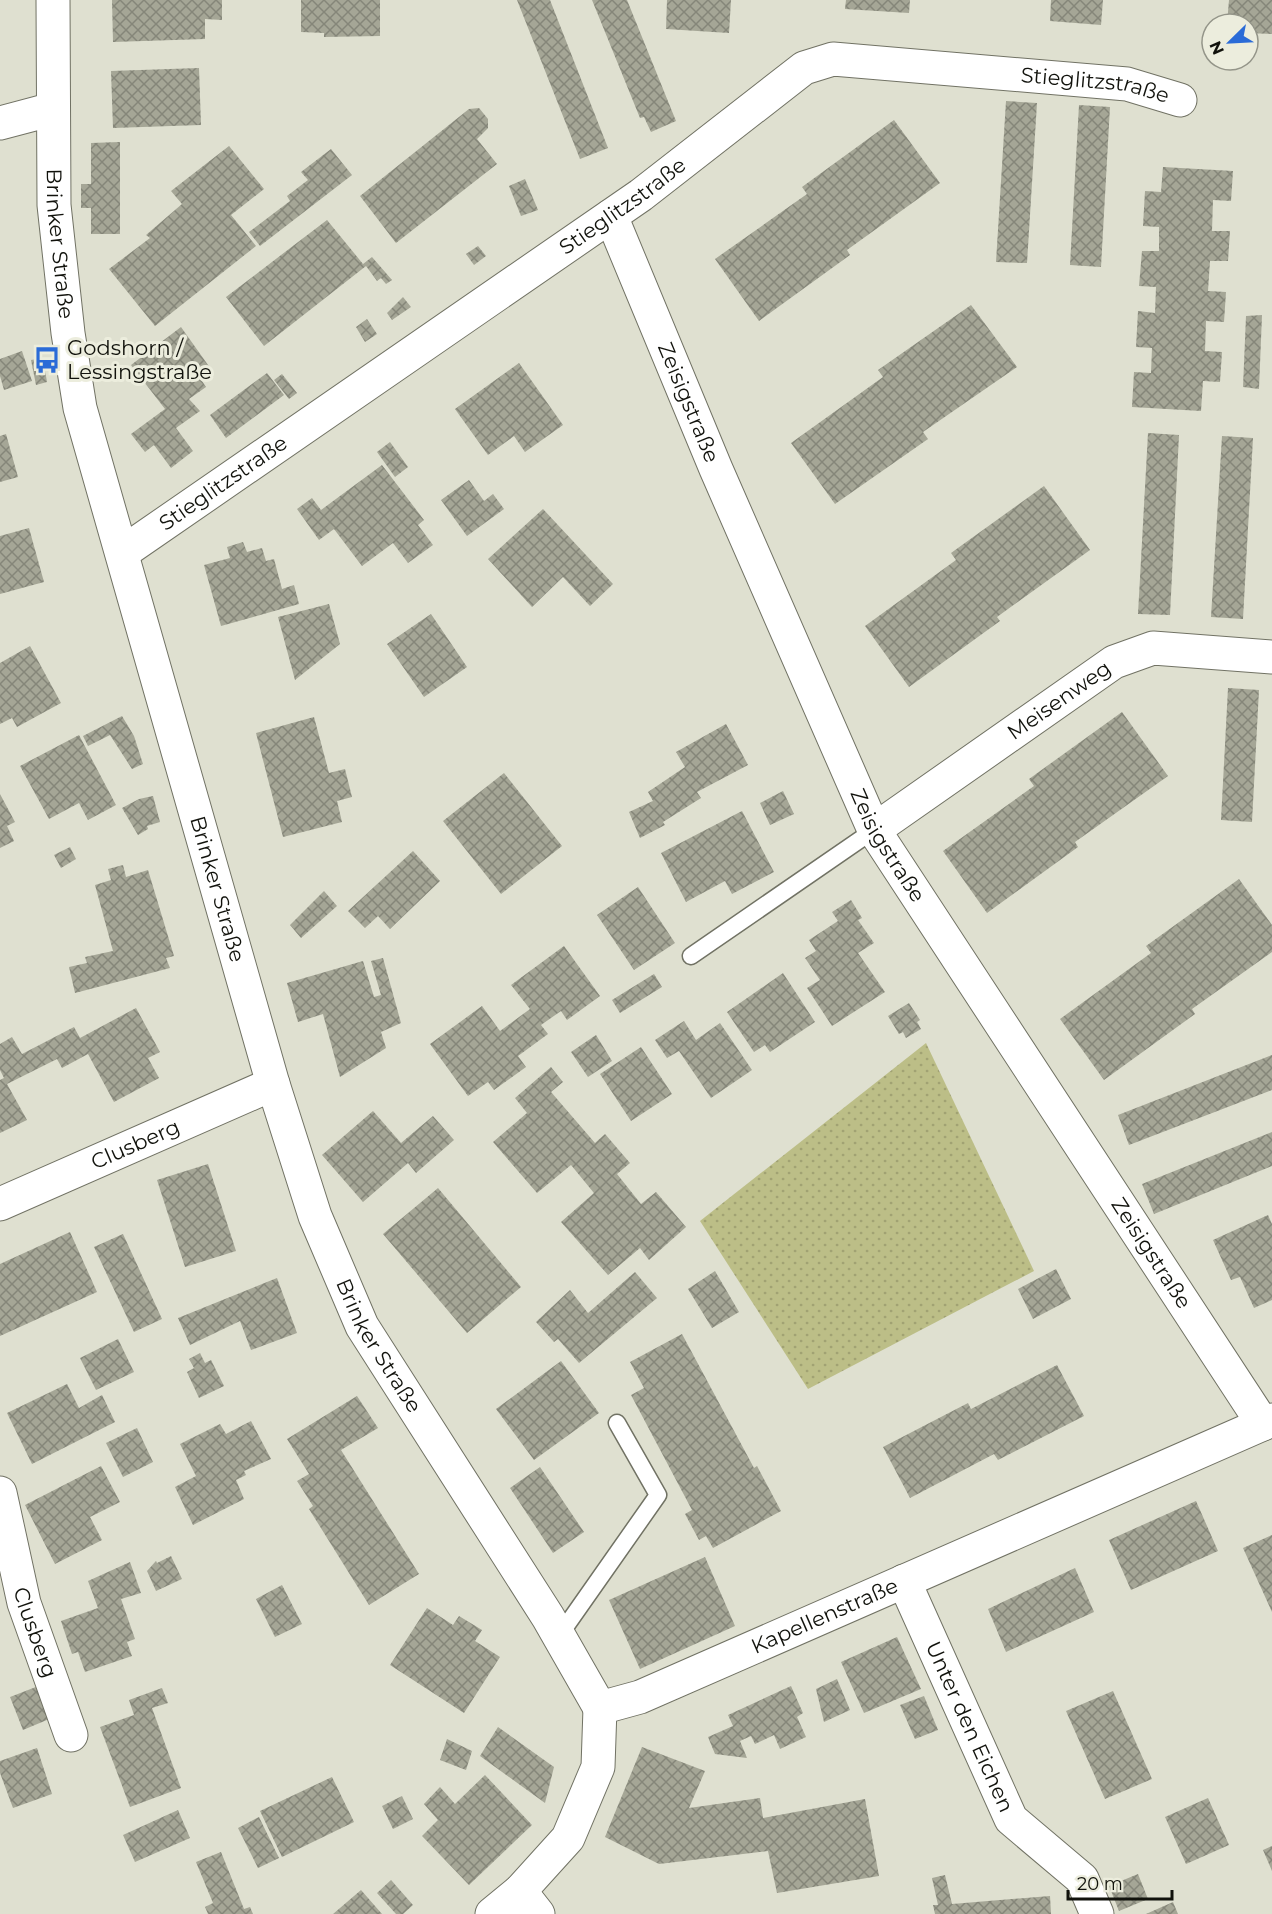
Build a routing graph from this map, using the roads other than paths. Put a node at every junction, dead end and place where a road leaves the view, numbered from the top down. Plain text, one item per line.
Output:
1 (53, 0) edge
2 (1180, 100) dead end
3 (53, 109) junction
4 (0, 123) edge
5 (611, 216) junction
6 (122, 553) junction
7 (1272, 657) edge
8 (874, 830) junction
9 (691, 956) dead end
10 (273, 1084) junction
11 (0, 1204) edge
12 (1268, 1422) edge
13 (617, 1423) dead end
14 (0, 1493) edge
15 (904, 1581) junction
16 (559, 1636) junction
17 (600, 1708) junction
18 (71, 1735) dead end
19 (529, 1903) edge
20 (492, 1914) edge
21 (1097, 1914) edge

1 - 3 street, Brinker Straße
2 - 5 street, Stieglitzstraße
3 - 4 street
3 - 6 street, Brinker Straße
5 - 6 street, Stieglitzstraße
5 - 8 street, Zeisigstraße
6 - 10 street, Brinker Straße
7 - 8 street, Meisenweg
8 - 9 lane
8 - 12 street, Zeisigstraße
10 - 11 street, Clusberg
10 - 16 street, Brinker Straße
12 - 15 street, Kapellenstraße
13 - 16 lane
14 - 18 street, Clusberg
15 - 17 street, Kapellenstraße
15 - 21 street, Unter den Eichen
16 - 17 street, Brinker Straße
17 - 19 street
19 - 20 street

